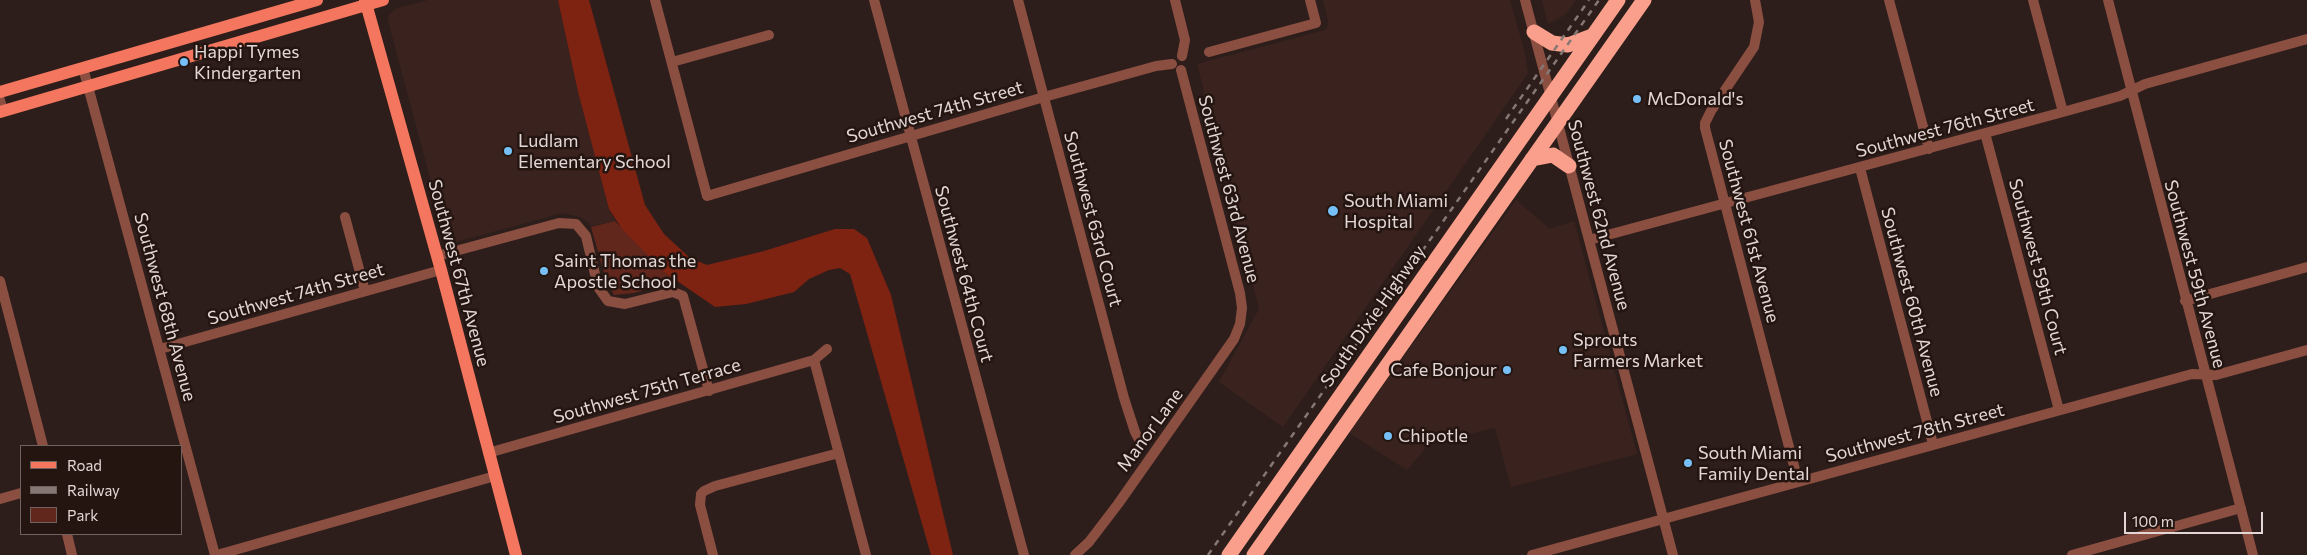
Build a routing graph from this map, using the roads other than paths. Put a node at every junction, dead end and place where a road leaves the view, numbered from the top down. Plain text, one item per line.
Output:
1 (317, 0) edge
2 (383, 0) edge
3 (655, 0) edge
4 (874, 0) edge
5 (1018, 0) edge
6 (1175, 0) edge
7 (1310, 0) edge
8 (1525, 0) edge
9 (1618, 0) edge
10 (1644, 0) edge
11 (1755, 0) edge
12 (1889, 0) edge
13 (2033, 0) edge
14 (2108, 0) edge
15 (365, 2) edge
16 (1534, 32) junction
17 (769, 35) dead end
18 (1594, 35) junction
19 (2307, 40) edge
20 (1209, 52) dead end
21 (1182, 56) junction
22 (672, 62) junction
23 (1172, 64) junction
24 (83, 68) junction
25 (1181, 70) junction
26 (88, 86) junction
27 (2131, 91) junction
28 (0, 92) edge
29 (1044, 97) junction
30 (1550, 97) junction
31 (1, 107) edge
32 (2063, 112) junction
33 (1558, 122) junction
34 (1985, 133) junction
35 (910, 136) junction
36 (1929, 149) junction
37 (1532, 158) junction
38 (1570, 166) junction
39 (1860, 168) junction
40 (1724, 204) junction
41 (345, 216) dead end
42 (1589, 240) junction
43 (436, 256) junction
44 (2307, 267) edge
45 (441, 270) junction
46 (0, 281) edge
47 (365, 291) junction
48 (2185, 301) junction
49 (1242, 317) joint
50 (160, 349) junction
51 (827, 349) dead end
52 (2307, 350) edge
53 (814, 360) junction
54 (2205, 374) junction
55 (710, 391) junction
56 (2058, 410) junction
57 (1933, 444) junction
58 (43, 445) edge
59 (1142, 445) dead end
60 (488, 452) junction
61 (839, 453) junction
62 (495, 476) junction
63 (1798, 482) junction
64 (20, 493) edge
65 (0, 499) edge
66 (2241, 508) junction
67 (1663, 518) junction
68 (67, 535) edge
69 (1232, 550) edge
70 (72, 555) edge
71 (216, 555) edge
72 (516, 555) edge
73 (712, 555) edge
74 (865, 555) edge
75 (1024, 555) edge
76 (1075, 555) edge
77 (1248, 555) edge
78 (1254, 555) edge
79 (1532, 555) edge
80 (1673, 555) edge
81 (2072, 555) edge
82 (2253, 555) edge

1 - 24 main road
2 - 15 main road
3 - 22 street
4 - 35 street, Southwest 64th Court
5 - 29 street, Southwest 63rd Court
6 - 21 street, Southwest 63rd Avenue
7 - 20 street
8 - 16 street, Southwest 62nd Avenue
9 - 18 highway, South Dixie Highway
10 - 33 highway
11 - 40 street, Southwest 61st Avenue
12 - 36 street
13 - 32 street
14 - 27 street, Southwest 59th Avenue
15 - 26 main road
15 - 43 main road, Southwest 67th Avenue
16 - 18 highway
16 - 30 street, Southwest 62nd Avenue
17 - 22 street
18 - 30 highway, South Dixie Highway
19 - 27 street, Southwest 76th Street
21 - 23 street
21 - 25 street, Southwest 63rd Avenue
22 - 35 street, Southwest 74th Street
23 - 25 street
23 - 29 street, Southwest 74th Street
24 - 26 street, Southwest 68th Avenue
24 - 28 main road
25 - 49 street, Southwest 63rd Avenue
26 - 31 main road
26 - 50 street, Southwest 68th Avenue
27 - 32 street, Southwest 76th Street
27 - 48 street, Southwest 59th Avenue
29 - 35 street, Southwest 74th Street
29 - 59 street, Southwest 63rd Court
30 - 33 street, Southwest 62nd Avenue
30 - 69 highway, South Dixie Highway
32 - 34 street, Southwest 76th Street
33 - 37 highway
33 - 38 street, Southwest 62nd Avenue
34 - 36 street, Southwest 76th Street
34 - 56 street, Southwest 59th Court
35 - 75 street, Southwest 64th Court
36 - 39 street, Southwest 76th Street
37 - 38 highway
37 - 78 highway
38 - 42 street, Southwest 62nd Avenue
39 - 40 street, Southwest 76th Street
39 - 57 street, Southwest 60th Avenue
40 - 42 street, Southwest 76th Street
40 - 63 street, Southwest 61st Avenue
41 - 47 street
42 - 67 street, Southwest 62nd Avenue
43 - 45 main road, Southwest 67th Avenue
43 - 55 street
44 - 48 street
45 - 47 street, Southwest 74th Street
45 - 60 main road, Southwest 67th Avenue
46 - 58 street
47 - 50 street, Southwest 74th Street
48 - 54 street, Southwest 59th Avenue
49 - 76 street, Manor Lane
50 - 71 street, Southwest 68th Avenue
51 - 53 street
52 - 54 street, Southwest 78th Street
53 - 55 street, Southwest 75th Terrace
53 - 61 street
54 - 56 street, Southwest 78th Street
54 - 66 street, Southwest 59th Avenue
55 - 60 street, Southwest 75th Terrace
56 - 57 street, Southwest 78th Street
57 - 63 street, Southwest 78th Street
60 - 62 main road, Southwest 67th Avenue
61 - 73 street
61 - 74 street
62 - 71 street
62 - 72 main road, Southwest 67th Avenue
63 - 67 street, Southwest 78th Street
64 - 65 street
66 - 81 street
66 - 82 street, Southwest 59th Avenue
67 - 79 street, Southwest 78th Street
67 - 80 street, Southwest 62nd Avenue
68 - 70 street
69 - 77 street

